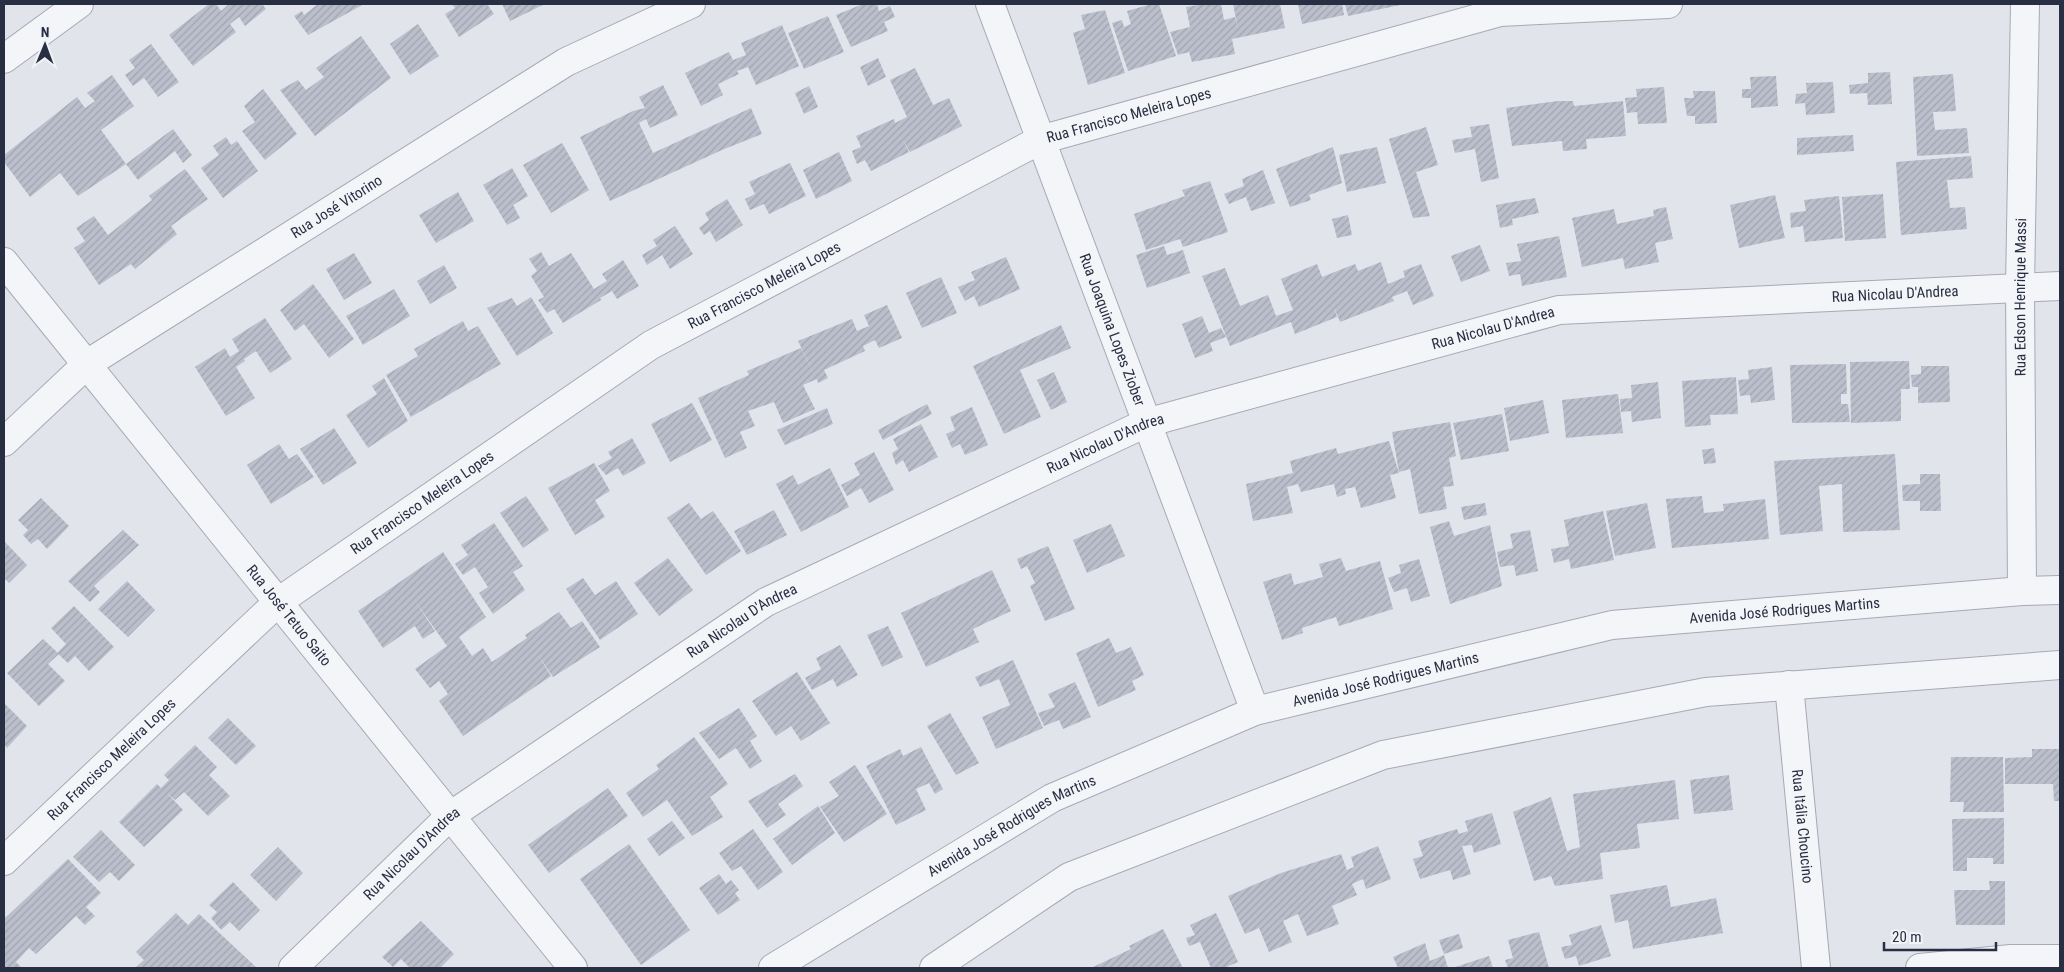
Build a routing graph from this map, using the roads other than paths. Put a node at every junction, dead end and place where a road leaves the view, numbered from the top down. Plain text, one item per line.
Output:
1 (79, 4) edge
2 (691, 4) edge
3 (990, 4) edge
4 (1668, 4) edge
5 (2025, 4) edge
6 (4, 59) edge
7 (1040, 140) junction
8 (4, 262) edge
9 (2060, 286) edge
10 (2020, 287) junction
11 (87, 364) junction
12 (1146, 423) junction
13 (4, 442) edge
14 (2060, 590) edge
15 (2022, 591) junction
16 (278, 602) junction
17 (2060, 665) edge
18 (1789, 685) junction
19 (1255, 712) junction
20 (450, 816) junction
21 (4, 861) edge
22 (2060, 959) edge
23 (292, 968) edge
24 (573, 968) edge
25 (773, 968) edge
26 (934, 968) edge
27 (1816, 968) edge
28 (1920, 968) edge

1 - 6 street
2 - 11 street, Rua José Vitorino
3 - 7 street, Rua Joaquina Lopes Ziober
4 - 7 street, Rua Francisco Meleira Lopes
5 - 10 street, Rua Edson Henrique Massi
7 - 12 street, Rua Joaquina Lopes Ziober
7 - 16 street, Rua Francisco Meleira Lopes
8 - 11 street, Rua José Tetuo Saito
9 - 10 street, Rua Nicolau D'Andrea
10 - 12 street, Rua Nicolau D'Andrea
10 - 15 street, Rua Edson Henrique Massi
11 - 13 street, Rua José Vitorino
11 - 16 street, Rua José Tetuo Saito
12 - 19 street, Rua Joaquina Lopes Ziober
12 - 20 street, Rua Nicolau D'Andrea
14 - 15 street, Avenida José Rodrigues Martins
15 - 19 street, Avenida José Rodrigues Martins
16 - 20 street, Rua José Tetuo Saito
16 - 21 street, Rua Francisco Meleira Lopes
17 - 18 street
18 - 26 street
18 - 27 street, Rua Itália Choucino
19 - 25 street, Avenida José Rodrigues Martins
20 - 23 street, Rua Nicolau D'Andrea
20 - 24 street, Rua José Tetuo Saito
22 - 28 street

